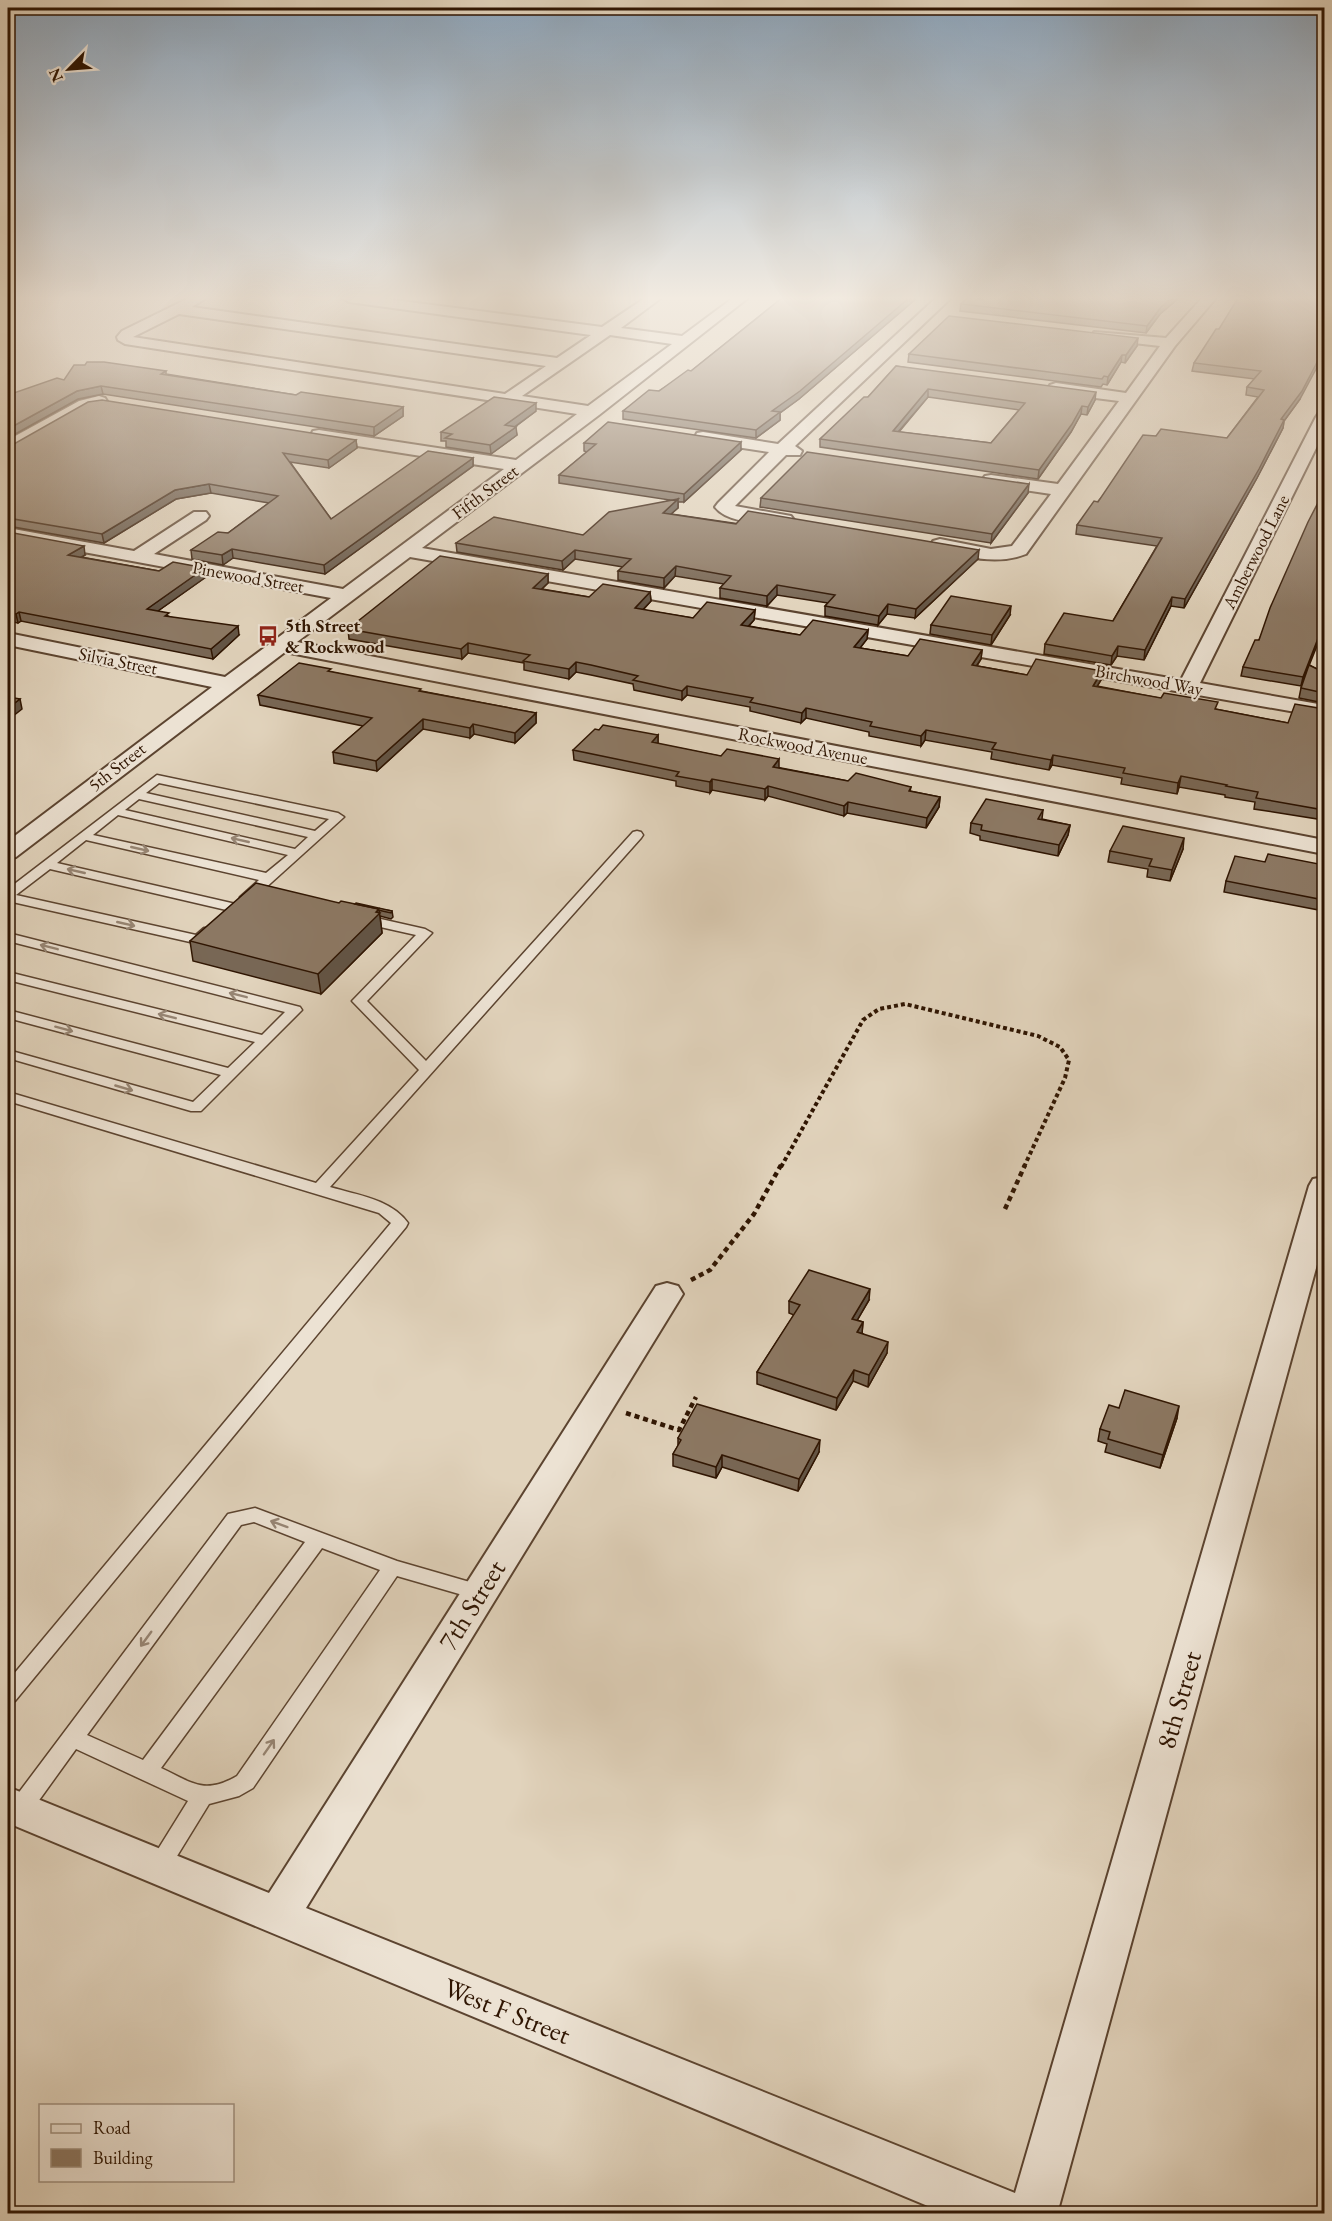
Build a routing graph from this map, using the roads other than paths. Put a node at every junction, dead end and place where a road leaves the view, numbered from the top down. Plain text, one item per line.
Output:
1 (103, 402) edge
2 (520, 402) edge
3 (613, 402) edge
4 (833, 402) edge
5 (1128, 402) edge
6 (1324, 417) edge
7 (594, 418) junction
8 (308, 433) edge
9 (688, 435) edge
10 (8, 446) edge
11 (782, 449) junction
12 (805, 452) edge
13 (519, 466) junction
14 (980, 478) edge
15 (1062, 490) junction
16 (200, 516) dead end
17 (807, 524) edge
18 (8, 533) edge
19 (925, 543) edge
20 (406, 551) junction
21 (137, 557) junction
22 (346, 596) junction
23 (8, 639) edge
24 (280, 645) junction
25 (228, 684) junction
26 (1188, 687) junction
27 (1324, 711) edge
28 (137, 795) junction
29 (115, 812) junction
30 (318, 835) junction
31 (637, 835) dead end
32 (83, 836) junction
33 (1324, 847) edge
34 (8, 852) edge
35 (297, 853) junction
36 (46, 864) junction
37 (269, 878) junction
38 (252, 893) junction
39 (8, 896) edge
40 (273, 898) edge
41 (349, 915) edge
42 (226, 916) junction
43 (8, 937) edge
44 (8, 976) edge
45 (8, 1014) edge
46 (264, 1040) junction
47 (8, 1054) edge
48 (427, 1070) junction
49 (231, 1073) junction
50 (8, 1096) edge
51 (1324, 1186) edge
52 (320, 1189) junction
53 (667, 1294) road end
54 (318, 1539) junction
55 (391, 1570) junction
56 (480, 1592) junction
57 (8, 1695) edge
58 (73, 1738) junction
59 (146, 1772) junction
60 (202, 1797) junction
61 (13, 1807) edge
62 (158, 1867) junction
63 (278, 1916) junction
64 (1007, 2214) edge
65 (1033, 2214) edge

1 - 10 street
2 - 7 street
3 - 7 street, Fifth Street
4 - 11 street
5 - 15 street
6 - 26 street, Amberwood Lane
7 - 13 street, Fifth Street
8 - 13 street
9 - 11 street
11 - 12 street
11 - 17 street
13 - 20 street, Fifth Street
14 - 15 street
15 - 19 street
16 - 21 street
18 - 21 street, Pinewood Street
20 - 22 street, Fifth Street
20 - 26 street, Birchwood Way
21 - 22 street, Pinewood Street
22 - 24 street, Fifth Street
23 - 25 street, Silvia Street
24 - 25 street, Fifth Street
24 - 33 street, Rockwood Avenue
25 - 34 street, 5th Street
26 - 27 street, Birchwood Way
28 - 29 lane
28 - 30 lane
28 - 30 lane
29 - 32 lane
35 -> 29 lane
30 - 35 lane
31 - 48 lane
32 - 36 lane
32 -> 37 lane
35 - 37 lane
36 - 39 lane
42 -> 36 lane
37 - 38 lane
38 - 40 lane
38 - 42 lane
39 -> 42 lane
41 - 48 lane
46 -> 43 lane
46 -> 44 lane
45 -> 49 lane
46 - 49 lane
47 -> 49 lane
48 - 52 lane
50 - 52 lane
51 - 65 street, 8th Street
52 - 57 lane
53 - 56 street, 7th Street
54 - 55 lane
54 -> 58 lane
54 - 59 lane
55 - 56 lane
60 -> 55 lane
56 - 63 street, 7th Street
58 - 59 lane
58 - 61 lane
59 - 60 lane
60 - 62 lane
61 - 62 street, West F Street
62 - 63 street, West F Street
63 - 64 street, West F Street

